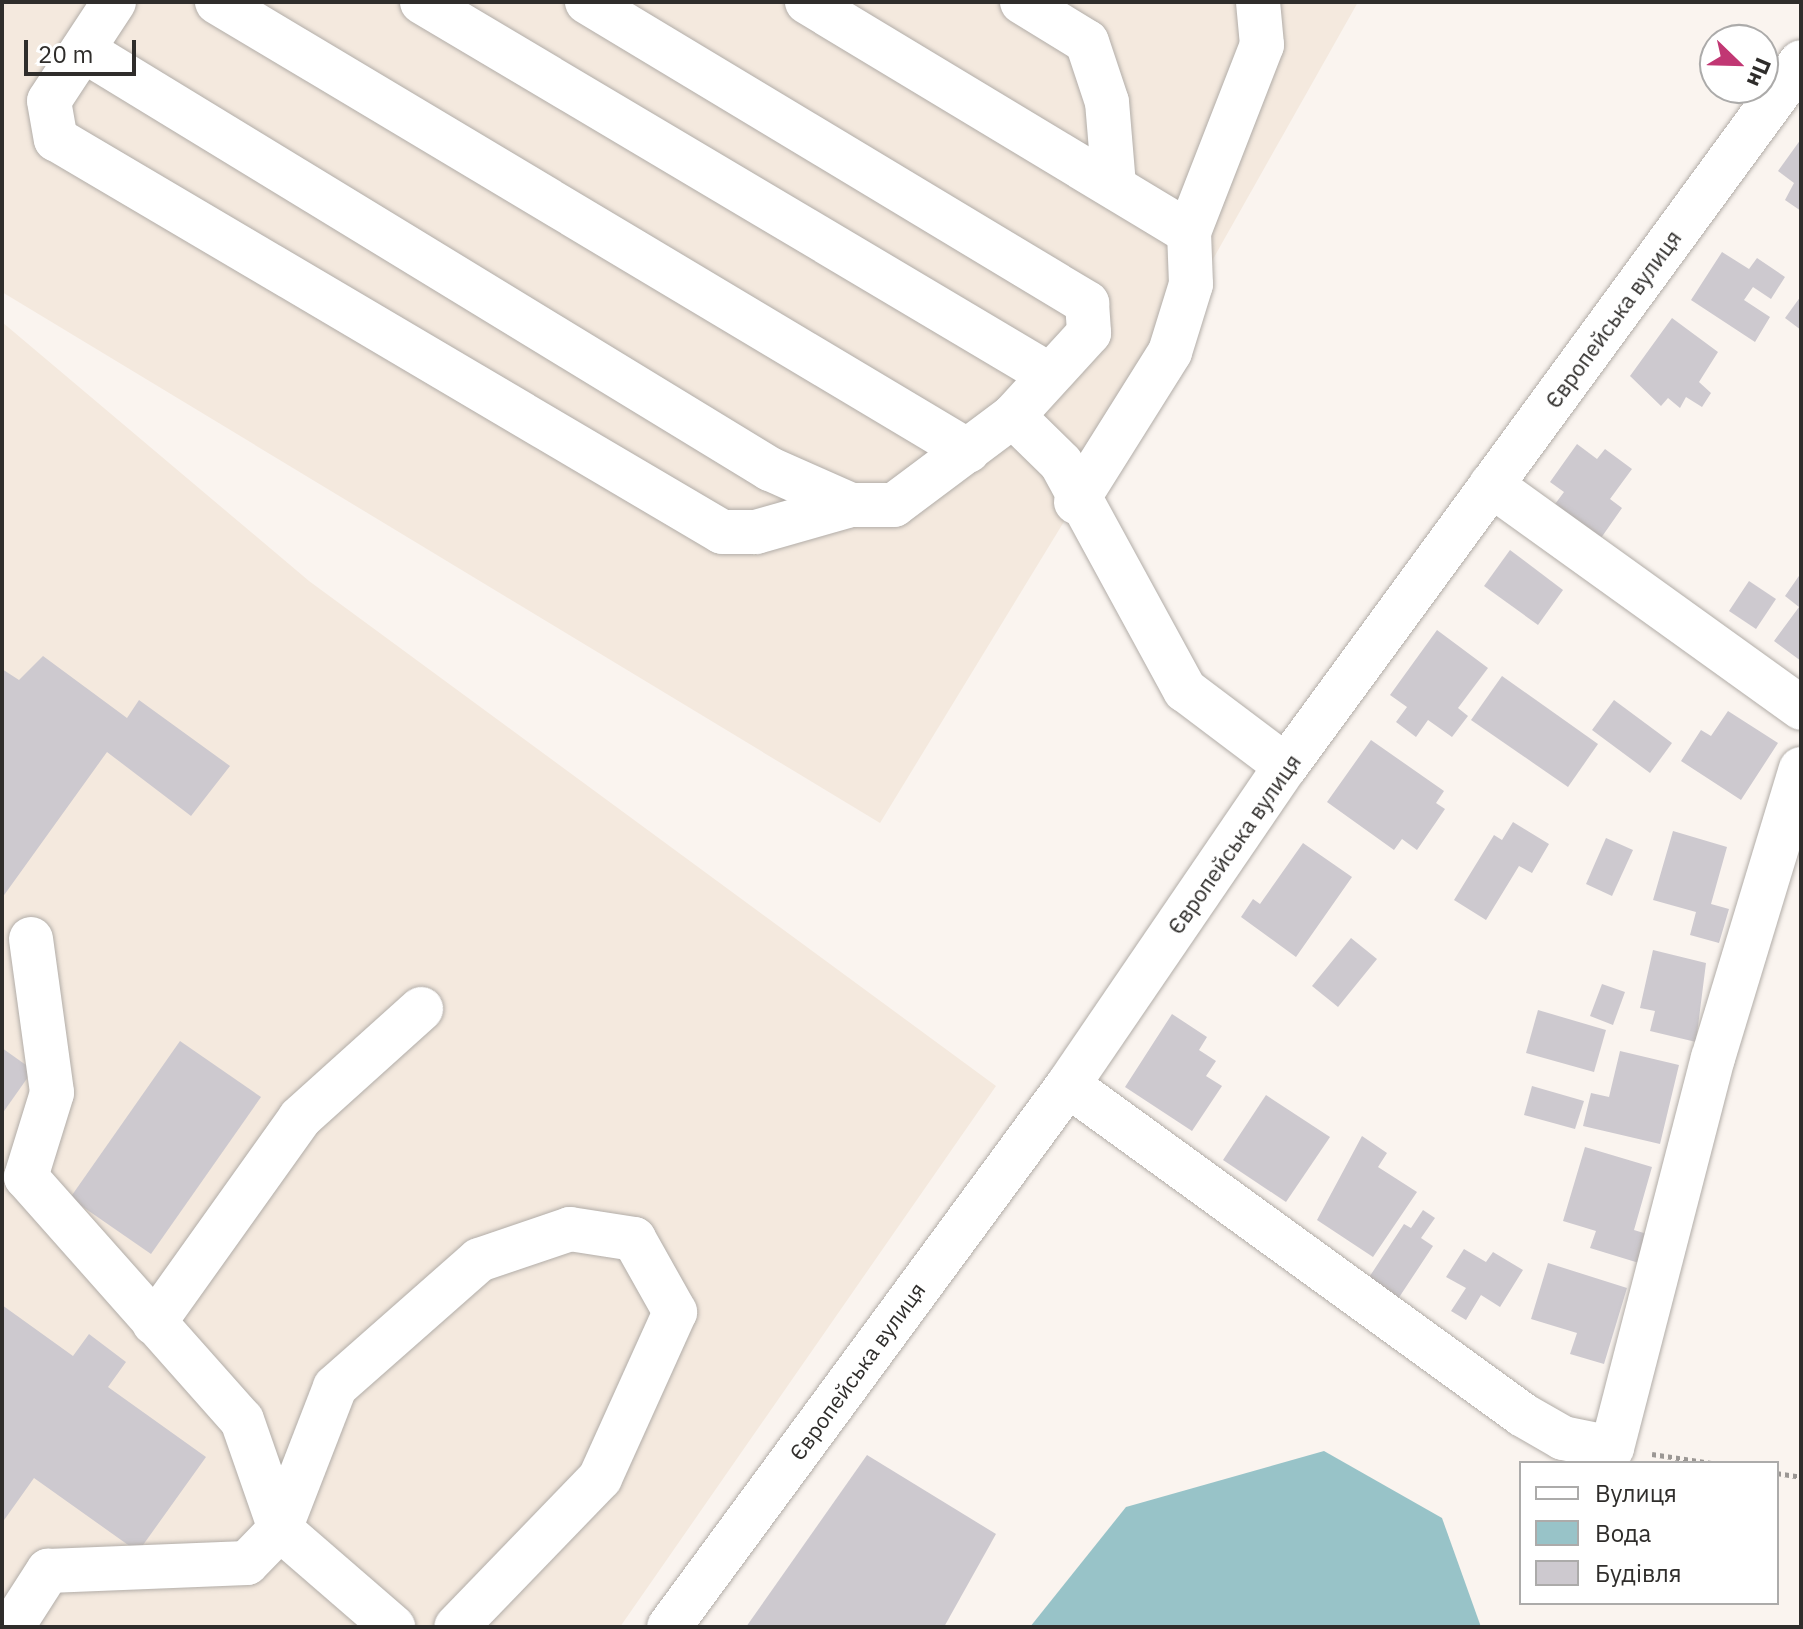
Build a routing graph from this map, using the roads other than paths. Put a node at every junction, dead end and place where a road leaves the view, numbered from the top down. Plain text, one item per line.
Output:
1 (114, 2) edge
2 (217, 2) edge
3 (422, 2) edge
4 (587, 2) edge
5 (807, 2) edge
6 (1022, 2) edge
7 (1258, 2) edge
8 (83, 50) junction
9 (1801, 62) edge
10 (1114, 186) junction
11 (1189, 232) junction
12 (1050, 375) junction
13 (1013, 416) junction
14 (968, 451) junction
15 (1491, 485) junction
16 (1076, 502) junction
17 (851, 505) junction
18 (1801, 708) edge
19 (1286, 766) junction
20 (1801, 769) edge
21 (31, 939) dead end
22 (421, 1009) dead end
23 (1068, 1085) junction
24 (154, 1323) junction
25 (280, 1529) junction
26 (12, 1627) edge
27 (393, 1627) edge
28 (456, 1627) edge
29 (669, 1627) edge

1 - 8 street
2 - 14 street
3 - 12 street
4 - 12 street
5 - 10 street
6 - 10 street
7 - 11 street
8 - 17 street
8 - 17 street
9 - 15 street, Європейська вулиця
10 - 11 street
11 - 16 street
12 - 13 street
13 - 14 street
13 - 16 street
14 - 17 street
15 - 18 street
15 - 19 street, Європейська вулиця
16 - 19 street
19 - 23 street, Європейська вулиця
20 - 23 street
21 - 24 street
22 - 24 street
23 - 29 street, Європейська вулиця
24 - 25 street
25 - 26 street
25 - 27 street
25 - 28 street

